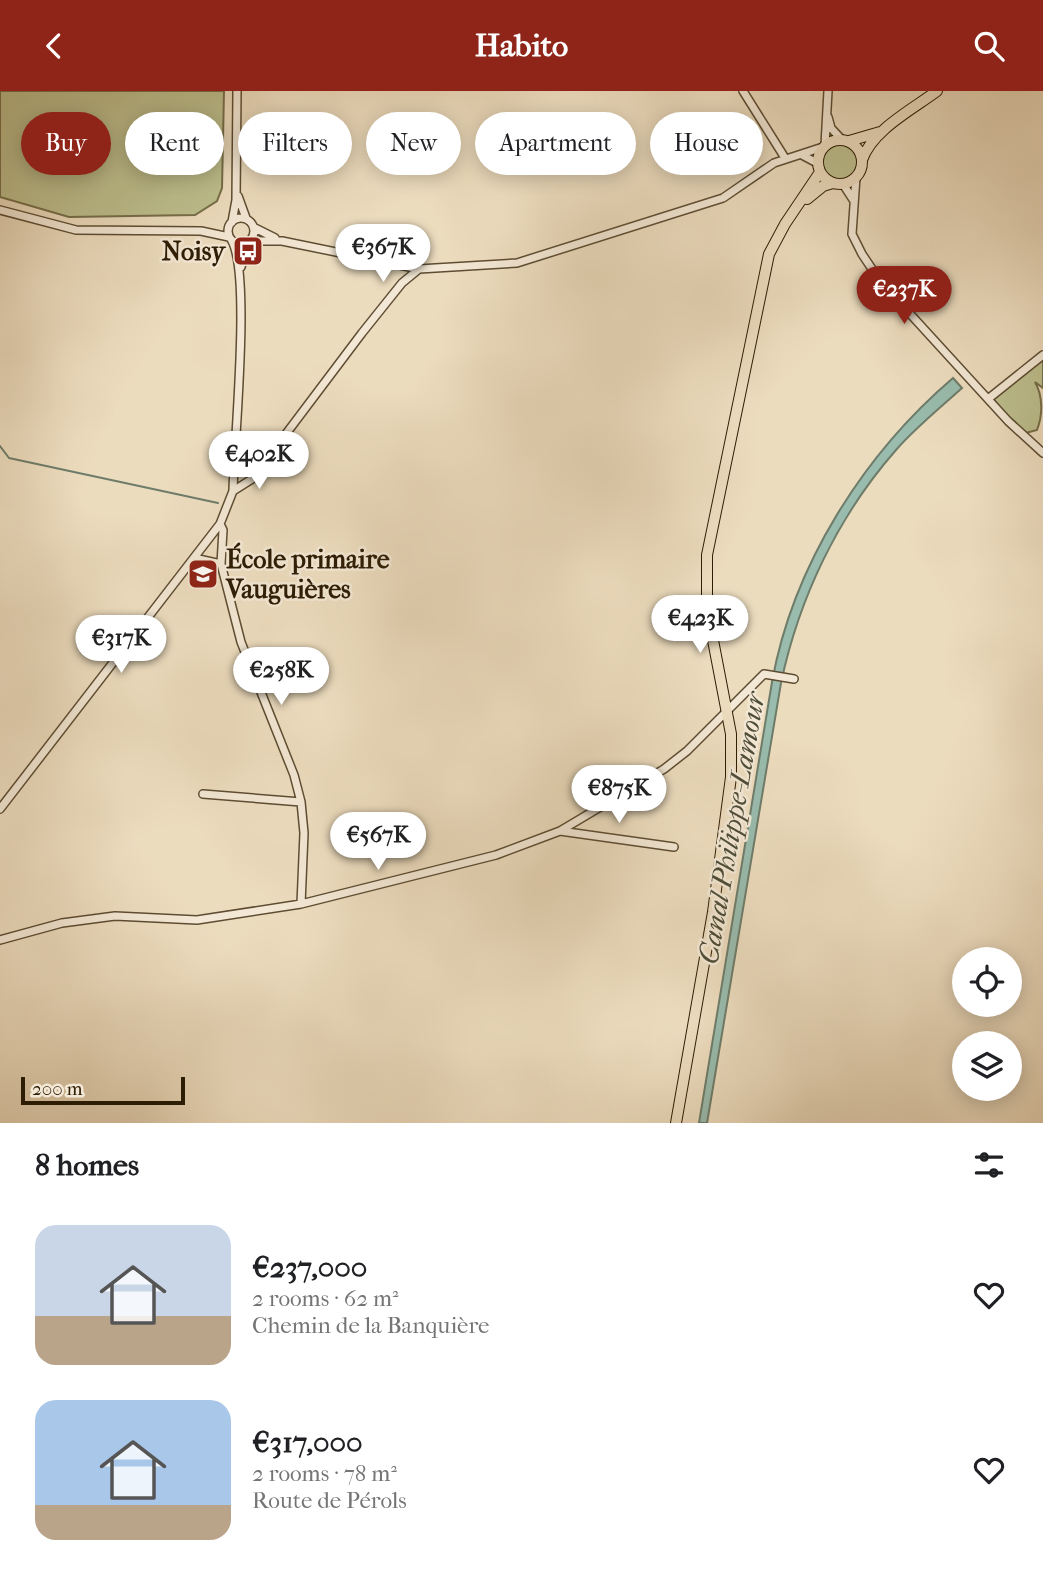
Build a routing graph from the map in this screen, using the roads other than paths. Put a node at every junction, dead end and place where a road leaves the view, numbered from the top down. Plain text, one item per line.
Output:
1 (237, 91) edge
2 (743, 91) edge
3 (828, 91) edge
4 (937, 91) edge
5 (826, 103) junction
6 (890, 126) junction
7 (845, 140) junction
8 (824, 146) junction
9 (798, 155) junction
10 (785, 158) junction
11 (862, 160) junction
12 (819, 168) junction
13 (856, 177) junction
14 (838, 184) junction
15 (236, 185) junction
16 (796, 209) junction
17 (854, 209) junction
18 (0, 210) edge
19 (246, 218) junction
20 (231, 223) junction
21 (255, 228) junction
22 (201, 231) junction
23 (231, 239) junction
24 (282, 241) junction
25 (249, 242) junction
26 (419, 269) junction
27 (240, 271) junction
28 (1043, 355) edge
29 (988, 398) junction
30 (1043, 453) edge
31 (261, 463) junction
32 (233, 467) junction
33 (233, 491) junction
34 (220, 523) junction
35 (194, 558) junction
36 (221, 564) junction
37 (790, 678) dead end
38 (727, 709) junction
39 (203, 794) dead end
40 (301, 802) junction
41 (0, 809) edge
42 (560, 831) junction
43 (674, 847) dead end
44 (301, 904) junction
45 (0, 940) edge
46 (676, 1123) edge

1 - 15 street
2 - 10 street
3 - 5 street
4 - 6 main road
5 - 7 street
5 - 8 street
6 - 7 main road
6 - 11 main road
7 - 8 main road
7 - 11 main road
8 - 9 street
8 - 12 main road
9 - 10 street
9 - 12 street
10 - 26 street
11 - 13 main road
12 - 14 main road
12 - 16 main road
13 - 14 main road
13 - 17 street
14 - 16 main road
14 - 17 street
15 - 19 street
15 - 20 street
16 - 38 main road
17 - 29 street
18 - 22 street
19 - 20 street
19 - 21 street
20 - 22 street
20 - 23 street
21 - 24 street
21 - 25 street
22 - 23 street
23 - 25 street
23 - 27 street
24 - 25 street
24 - 26 street
25 - 27 street
26 - 31 street
27 - 32 street
28 - 29 street
29 - 30 street
31 - 32 street
31 - 33 street
32 - 33 street
33 - 34 street
34 - 35 street
34 - 36 street
35 - 36 street
35 - 41 street
36 - 40 street
37 - 38 street
38 - 42 street
38 - 46 main road
39 - 40 street
40 - 44 street
42 - 43 street
42 - 44 street
44 - 45 street

